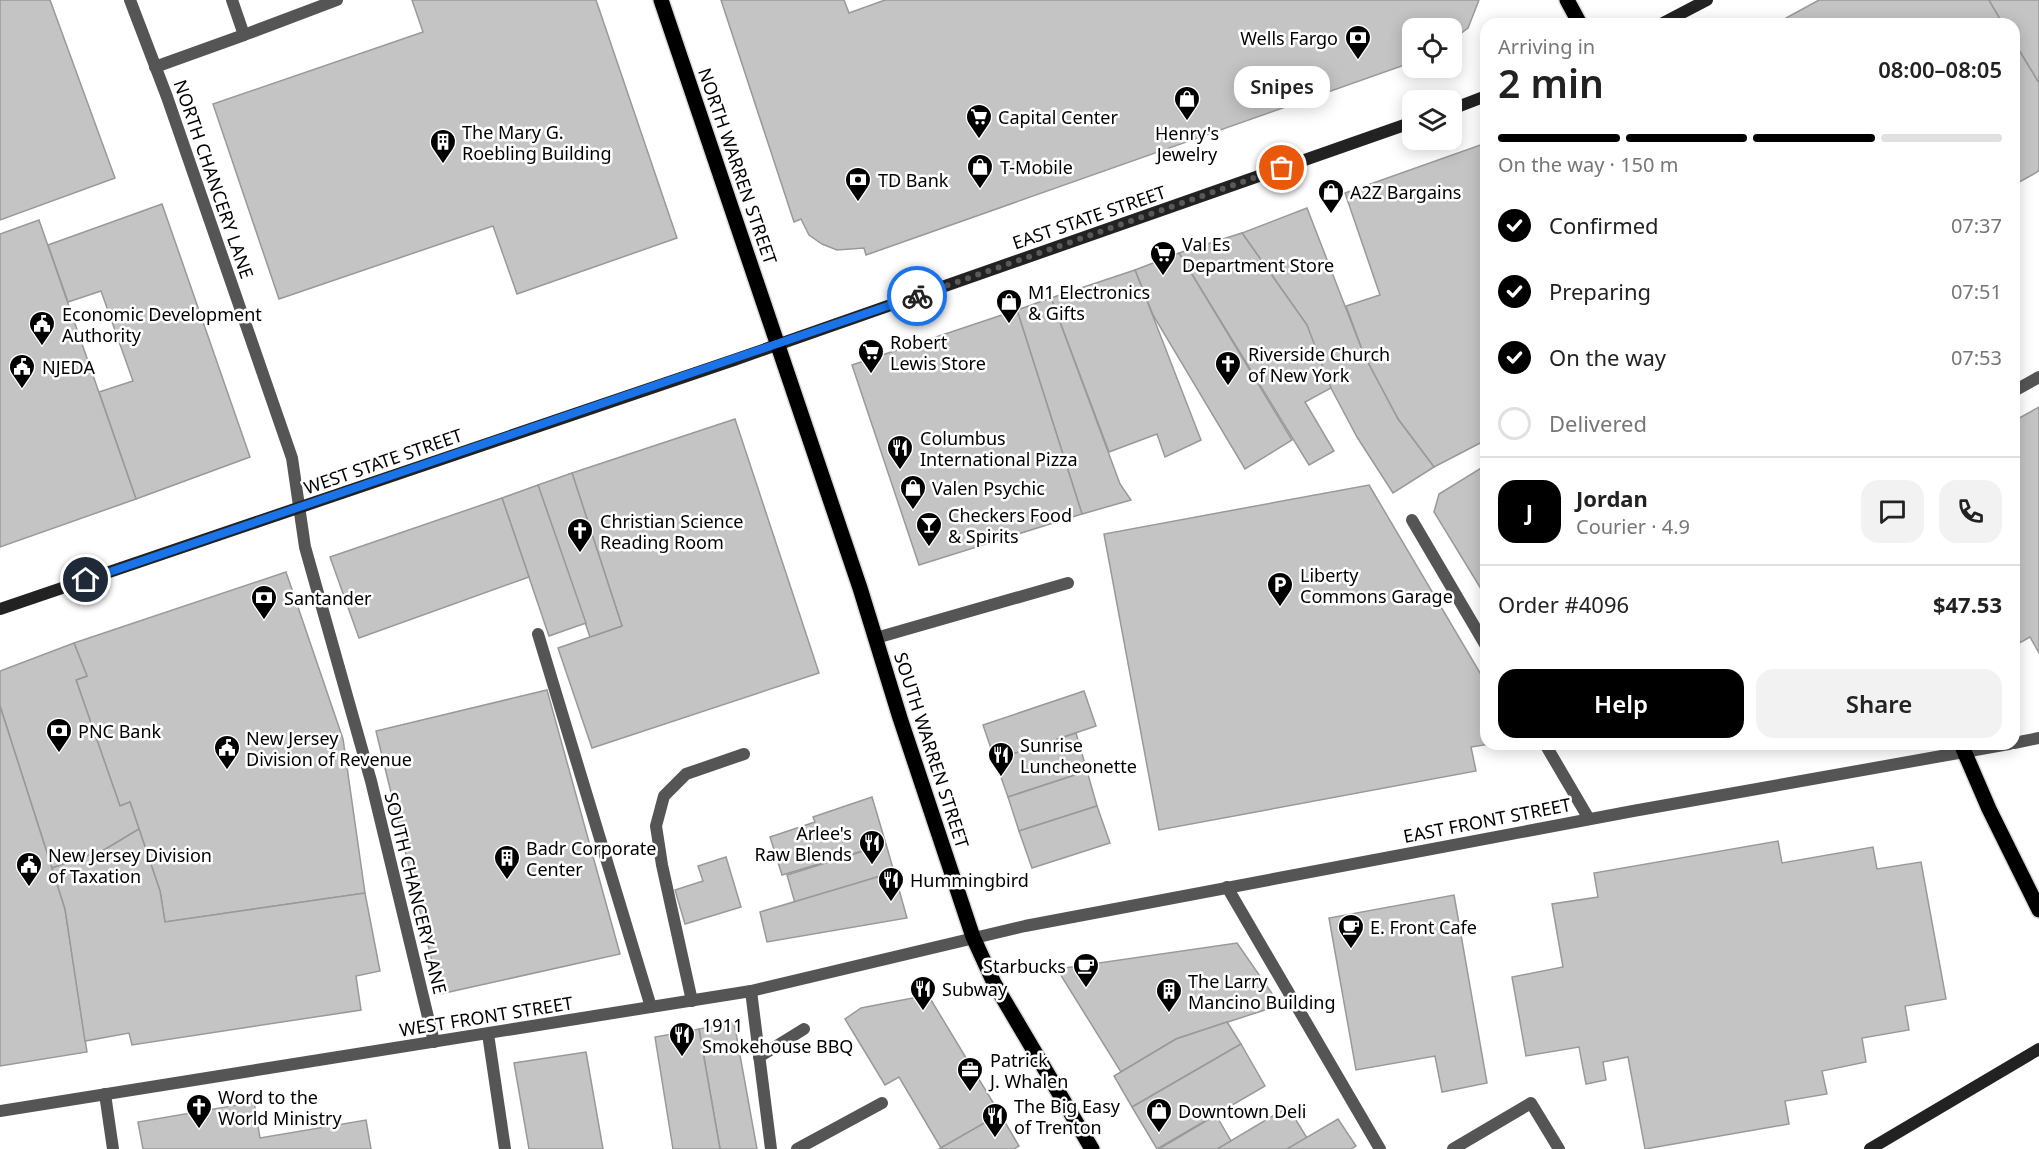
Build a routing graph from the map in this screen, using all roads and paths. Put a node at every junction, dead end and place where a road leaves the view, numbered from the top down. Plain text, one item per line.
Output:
1 (130, 0) edge
2 (232, 0) edge
3 (337, 0) edge
4 (661, 0) edge
5 (1567, 0) edge
6 (1707, 0) edge
7 (1577, 18) edge
8 (1672, 18) edge
9 (244, 35) junction
10 (155, 67) junction
11 (1480, 98) edge
12 (1462, 105) edge
13 (1402, 126) edge
14 (778, 345) junction
15 (2039, 377) edge
16 (2020, 388) edge
17 (301, 508) junction
18 (1412, 520) dead end
19 (1068, 583) dead end
20 (0, 609) edge
21 (538, 634) dead end
22 (1480, 636) edge
23 (876, 638) junction
24 (2039, 738) edge
25 (2020, 742) edge
26 (1549, 750) edge
27 (1952, 750) edge
28 (1964, 750) edge
29 (744, 754) dead end
30 (1589, 819) junction
31 (1227, 887) junction
32 (2039, 910) edge
33 (973, 937) junction
34 (751, 991) junction
35 (693, 1001) junction
36 (651, 1007) junction
37 (804, 1029) dead end
38 (488, 1034) junction
39 (434, 1042) junction
40 (2039, 1049) edge
41 (759, 1057) junction
42 (105, 1094) junction
43 (882, 1103) dead end
44 (0, 1111) edge
45 (113, 1149) edge
46 (505, 1149) edge
47 (771, 1149) edge
48 (797, 1149) edge
49 (1092, 1149) edge
50 (1380, 1149) edge
51 (1453, 1149) edge
52 (1559, 1149) edge
53 (1870, 1149) edge

1 - 10 street, NORTH CHANCERY LANE
2 - 9 street
3 - 9 street
4 - 14 main road, NORTH WARREN STREET
5 - 7 main road
6 - 8 street
9 - 10 street
10 - 17 street, NORTH CHANCERY LANE
11 - 12 street
13 - 14 street, EAST STATE STREET
14 - 17 street, WEST STATE STREET
14 - 23 main road, SOUTH WARREN STREET
15 - 16 street
17 - 20 street, WEST STATE STREET
17 - 39 street, SOUTH CHANCERY LANE
18 - 22 street
19 - 23 street
21 - 36 street
23 - 33 main road, SOUTH WARREN STREET
24 - 25 street
26 - 30 street
27 - 30 street, EAST FRONT STREET
28 - 32 main road
29 - 35 street
30 - 31 street, EAST FRONT STREET
31 - 33 street, EAST FRONT STREET
31 - 50 street
33 - 34 street, WEST FRONT STREET
33 - 49 main road, SOUTH WARREN STREET
34 - 35 street, WEST FRONT STREET
34 - 41 street
35 - 36 street, WEST FRONT STREET
36 - 38 street, WEST FRONT STREET
37 - 41 street
38 - 39 street, WEST FRONT STREET
38 - 46 street
39 - 42 street, WEST FRONT STREET
40 - 53 street
41 - 47 street
42 - 44 street, WEST FRONT STREET
42 - 45 street
43 - 48 street
51 - 52 street

